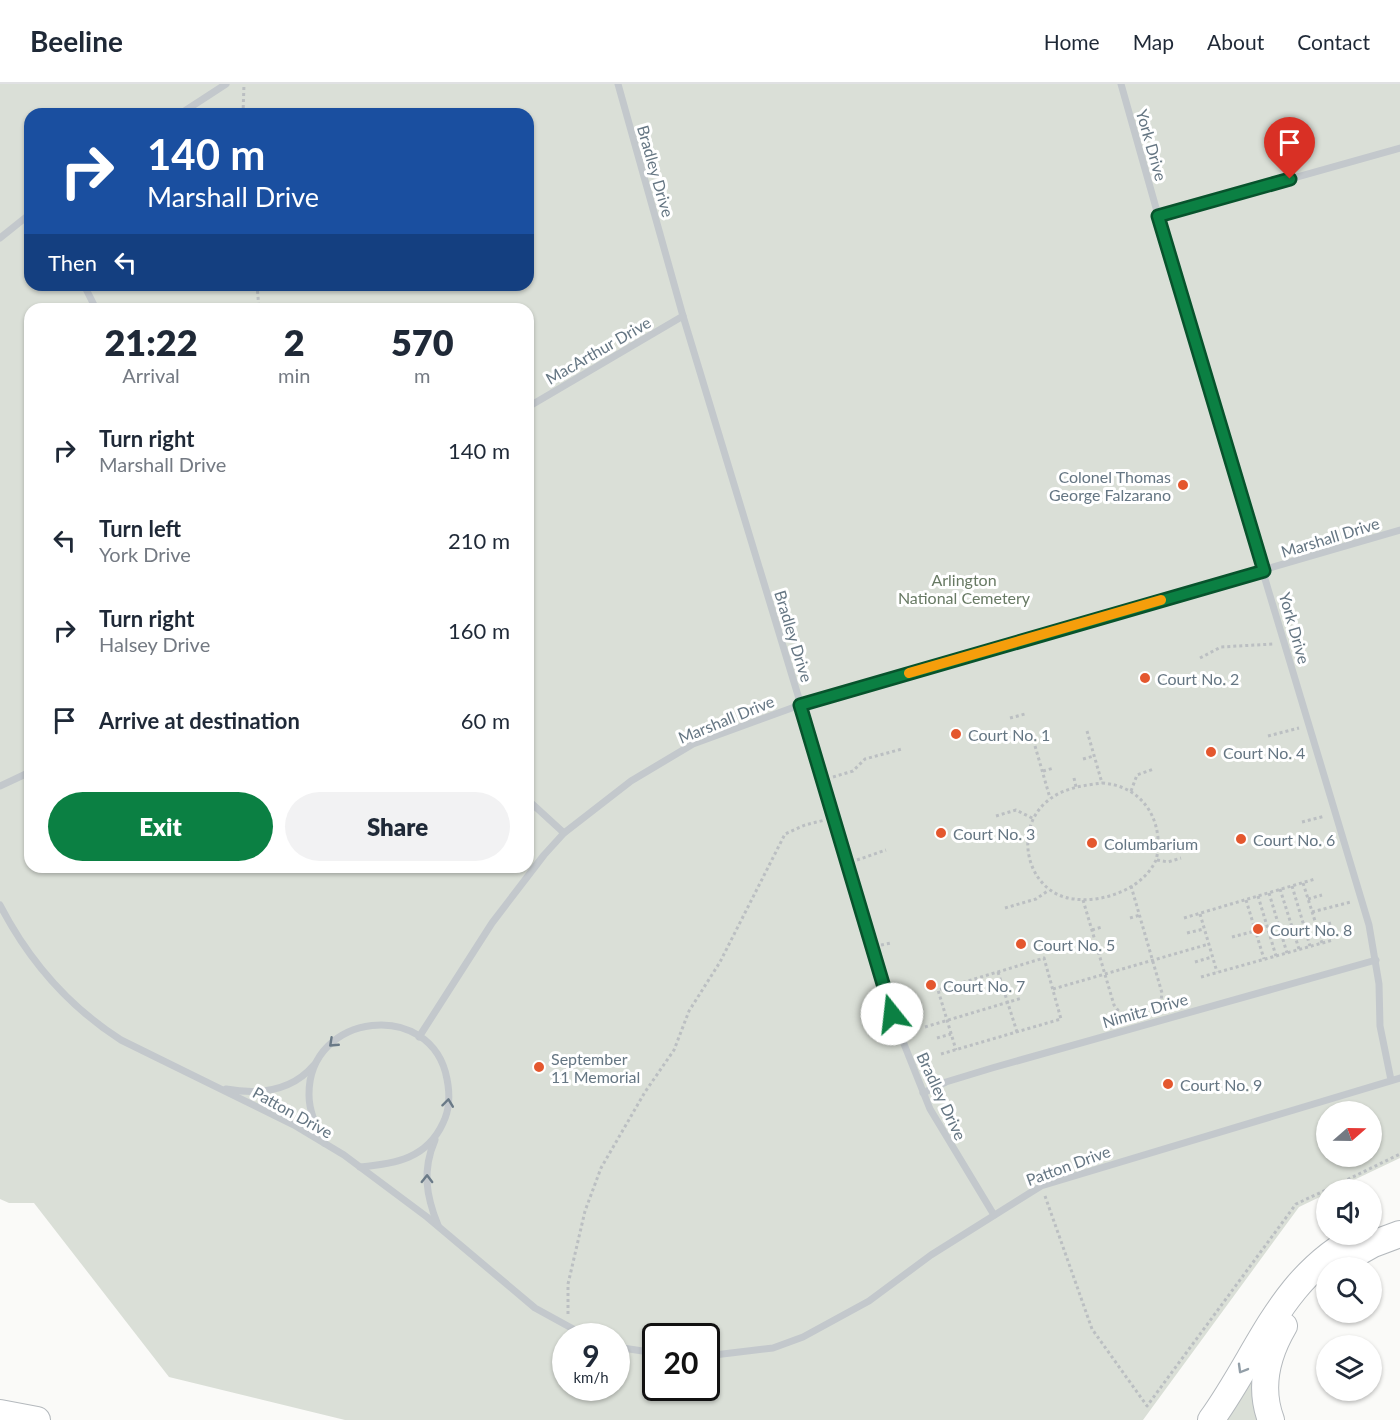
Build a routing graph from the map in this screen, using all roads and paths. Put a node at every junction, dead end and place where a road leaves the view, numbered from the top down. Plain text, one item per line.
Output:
1 (226, 84) edge
2 (244, 84) edge
3 (618, 84) edge
4 (1121, 84) edge
5 (189, 108) edge
6 (243, 108) edge
7 (1400, 148) edge
8 (1158, 216) junction
9 (24, 219) edge
10 (0, 238) edge
11 (682, 316) junction
12 (534, 403) edge
13 (1400, 530) edge
14 (1264, 571) junction
15 (1285, 641) junction
16 (1200, 658) dead end
17 (800, 705) junction
18 (1025, 714) dead end
19 (1010, 718) dead end
20 (1310, 725) junction
21 (1087, 731) dead end
22 (1268, 736) dead end
23 (1035, 746) dead end
24 (902, 749) dead end
25 (1094, 756) junction
26 (1083, 759) dead end
27 (1053, 768) dead end
28 (1154, 769) dead end
29 (1043, 771) junction
30 (24, 775) edge
31 (1074, 778) dead end
32 (823, 780) junction
33 (1102, 783) junction
34 (0, 786) edge
35 (1077, 787) junction
36 (1131, 791) junction
37 (1050, 798) junction
38 (534, 806) edge
39 (1336, 814) junction
40 (996, 816) dead end
41 (835, 817) junction
42 (1034, 819) junction
43 (1302, 822) dead end
44 (564, 833) junction
45 (886, 850) dead end
46 (1181, 858) dead end
47 (1156, 860) junction
48 (848, 863) junction
49 (534, 868) edge
50 (530, 873) edge
51 (1315, 879) dead end
52 (1303, 883) junction
53 (1131, 886) junction
54 (1292, 886) junction
55 (1280, 889) junction
56 (1049, 890) junction
57 (1269, 893) junction
58 (1322, 895) dead end
59 (1258, 896) junction
60 (1308, 899) junction
61 (1083, 900) junction
62 (1246, 900) junction
63 (1362, 900) junction
64 (0, 905) edge
65 (1005, 908) dead end
66 (1312, 912) junction
67 (1200, 914) junction
68 (1140, 915) junction
69 (1130, 918) dead end
70 (1184, 918) dead end
71 (1331, 923) dead end
72 (1102, 927) dead end
73 (1317, 927) junction
74 (1204, 929) junction
75 (1092, 930) junction
76 (1255, 931) junction
77 (1187, 933) dead end
78 (1233, 937) dead end
79 (1333, 940) dead end
80 (1322, 943) junction
81 (1209, 944) junction
82 (1310, 946) junction
83 (1299, 950) junction
84 (1287, 953) junction
85 (1276, 956) junction
86 (1212, 957) junction
87 (1152, 959) junction
88 (1264, 959) junction
89 (1376, 960) junction
90 (1195, 962) dead end
91 (998, 972) junction
92 (1217, 973) junction
93 (1105, 974) junction
94 (1201, 977) dead end
95 (1053, 989) junction
96 (1022, 998) dead end
97 (1161, 1001) dead end
98 (1006, 1002) junction
99 (1120, 1013) dead end
100 (947, 1020) junction
101 (925, 1027) dead end
102 (1017, 1032) junction
103 (951, 1034) junction
104 (419, 1037) junction
105 (937, 1038) dead end
106 (956, 1050) junction
107 (941, 1054) dead end
108 (318, 1061) junction
109 (1400, 1078) edge
110 (1391, 1080) junction
111 (216, 1087) junction
112 (923, 1093) junction
113 (440, 1131) junction
114 (324, 1143) junction
115 (1400, 1154) edge
116 (360, 1167) junction
117 (1349, 1179) edge
118 (1041, 1186) junction
119 (1316, 1195) edge
120 (994, 1215) junction
121 (1392, 1225) edge
122 (439, 1227) junction
123 (1346, 1245) edge
124 (1351, 1257) edge
125 (1316, 1285) edge
126 (561, 1323) edge
127 (568, 1323) edge
128 (720, 1354) edge
129 (0, 1413) edge
130 (37, 1420) edge
131 (1211, 1420) edge
132 (1271, 1420) edge

1 - 5 lane
2 - 6 path
3 - 11 lane, Bradley Drive
4 - 8 lane, York Drive
7 - 8 lane
8 - 14 lane, York Drive
9 - 10 lane
11 - 12 lane, MacArthur Drive
11 - 17 lane, Bradley Drive
13 - 14 lane, Marshall Drive
14 - 15 lane, York Drive
14 - 17 lane, Marshall Drive
15 - 16 path
15 - 20 lane, York Drive
17 - 32 lane, Bradley Drive
17 - 44 lane, Marshall Drive
18 - 19 path
20 - 22 path
20 - 39 lane, York Drive
21 - 25 path
23 - 29 path
24 - 32 path
25 - 26 path
25 - 33 path
27 - 29 path
28 - 36 path
29 - 37 path
30 - 34 lane
31 - 35 path
32 - 41 lane, Bradley Drive
33 - 35 path
33 - 36 path
35 - 37 path
36 - 47 path
37 - 42 path
38 - 44 lane
39 - 43 path
39 - 63 lane, York Drive
40 - 42 path
41 - 48 lane, Bradley Drive
41 - 127 path
42 - 56 path
44 - 49 lane, Marshall Drive
45 - 48 path
46 - 47 path
47 - 53 path
48 - 112 lane, Bradley Drive
50 - 104 lane, Marshall Drive
51 - 52 path
52 - 54 path
52 - 60 path
53 - 61 path
53 - 68 path
54 - 55 path
54 - 82 path
55 - 57 path
55 - 83 path
56 - 61 path
56 - 65 path
57 - 59 path
57 - 84 path
58 - 60 path
59 - 62 path
59 - 85 path
60 - 66 path
61 - 75 path
62 - 67 path
62 - 76 path
63 - 66 path
63 - 89 lane, York Drive
64 - 111 lane, Patton Drive
66 - 73 path
67 - 70 path
67 - 74 path
68 - 69 path
68 - 87 path
71 - 73 path
72 - 75 path
73 - 80 path
74 - 77 path
74 - 81 path
75 - 93 path
76 - 78 path
76 - 88 path
79 - 80 path
80 - 82 path
81 - 86 path
81 - 87 path
82 - 83 path
83 - 84 path
84 - 85 path
85 - 88 path
86 - 90 path
86 - 92 path
87 - 93 path
87 - 97 path
88 - 92 path
89 - 110 lane, York Drive
89 - 112 lane, Nimitz Drive
91 - 95 path
91 - 98 path
91 - 100 path
92 - 94 path
93 - 95 path
93 - 99 path
95 - 102 path
96 - 98 path
98 - 100 path
98 - 102 path
100 - 101 path
100 - 103 path
102 - 106 path
103 - 105 path
103 - 106 path
104 -> 108 lane
113 -> 104 lane
106 - 107 path
108 - 111 lane
108 - 114 lane
109 - 110 lane, Patton Drive
110 - 118 lane, Patton Drive
111 - 114 lane, Patton Drive
112 - 120 lane, Bradley Drive
113 - 116 lane
122 -> 113 lane
114 - 116 lane, Patton Drive
115 - 117 path
116 - 122 lane, Patton Drive
118 - 119 path
118 - 120 lane, Patton Drive
120 - 128 lane, Patton Drive
121 - 124 highway
122 - 126 lane, Patton Drive
123 -> 131 highway
125 - 132 highway
129 - 130 highway

